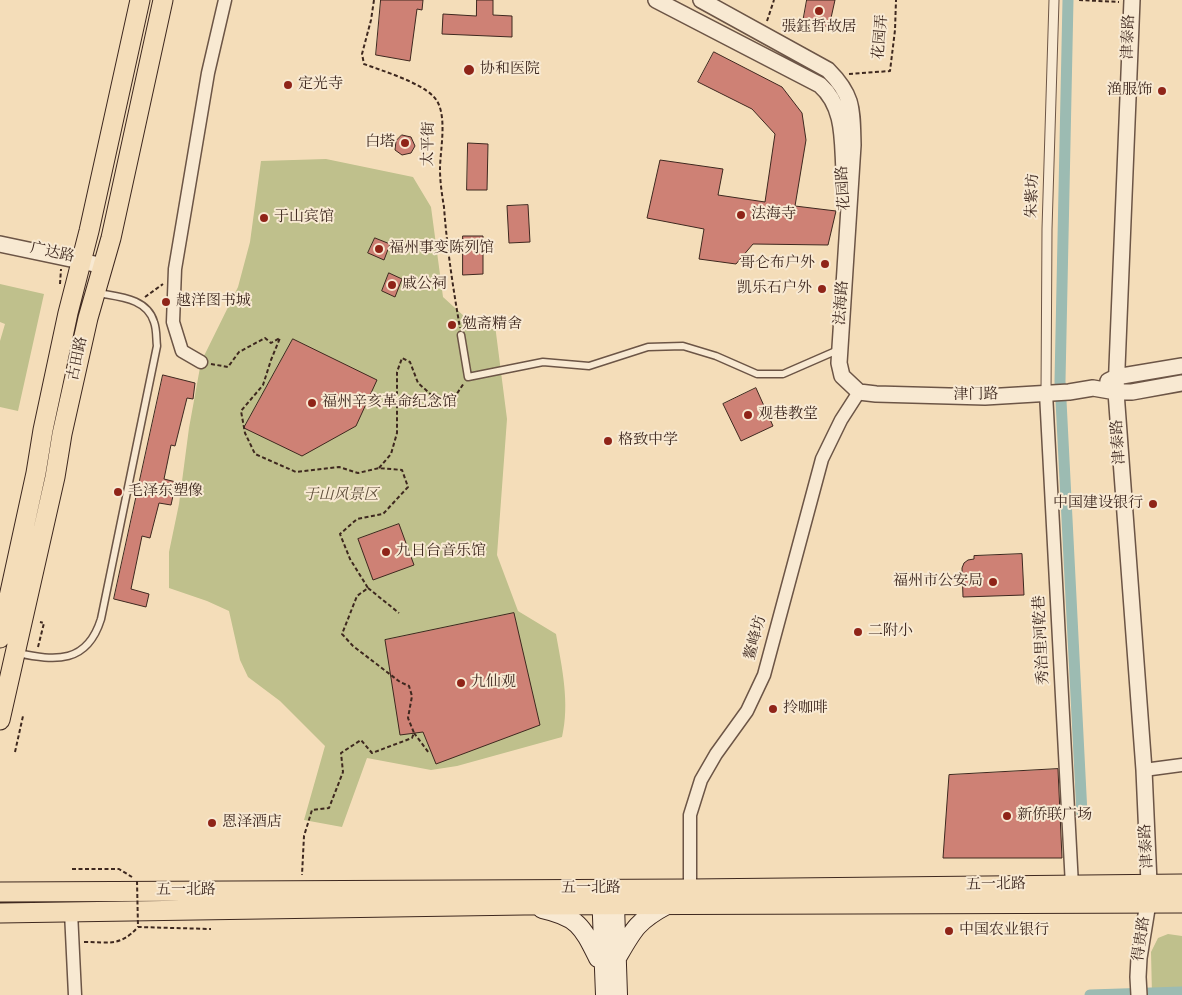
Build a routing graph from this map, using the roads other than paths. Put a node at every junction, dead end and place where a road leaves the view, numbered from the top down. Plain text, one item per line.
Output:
1 (140, 0) edge
2 (163, 0) edge
3 (225, 0) edge
4 (656, 0) edge
5 (701, 0) edge
6 (1054, 0) edge
7 (1132, 1) edge
8 (721, 4) edge
9 (848, 230) junction
10 (0, 244) edge
11 (81, 261) junction
12 (104, 266) junction
13 (96, 292) junction
14 (461, 335) road end
15 (840, 349) junction
16 (201, 362) road end
17 (1182, 366) edge
18 (1182, 383) edge
19 (1116, 385) junction
20 (859, 392) junction
21 (1046, 393) junction
22 (0, 638) edge
23 (16, 653) junction
24 (0, 720) edge
25 (1182, 765) edge
26 (1144, 770) junction
27 (1150, 883) junction
28 (1182, 884) edge
29 (1072, 886) junction
30 (690, 889) junction
31 (0, 892) edge
32 (609, 897) junction
33 (1148, 903) junction
34 (1182, 903) edge
35 (524, 905) junction
36 (667, 905) junction
37 (72, 912) junction
38 (0, 913) edge
39 (610, 959) junction
40 (75, 995) edge
41 (605, 995) edge
42 (618, 995) edge
43 (1139, 995) edge

1 - 11 main road, 古田路
2 - 12 main road, 古田路
3 - 16 street
4 - 9 street, 花园路
5 - 8 street, 花园路
6 - 21 street, 朱紫坊
7 - 19 street, 津泰路
8 - 9 street, 花园路
9 - 15 street, 法海路
10 - 11 street, 广达路
11 - 12 street, 广达路
11 - 22 main road, 古田路
12 - 13 main road, 古田路
13 - 23 main road, 古田路
13 - 23 lane
14 - 15 lane
15 - 20 street, 法海路
17 - 19 street
18 - 19 street
19 - 21 street, 津门路
19 - 26 street, 津泰路
20 - 21 street, 津门路
20 - 30 street, 鳌峰坊
21 - 29 street, 秀治里河乾巷
23 - 24 main road, 古田路
25 - 26 street
26 - 27 street, 津泰路
27 - 28 main road, 五一北路
27 - 29 main road, 五一北路
27 - 33 street, 得贵路
29 - 30 main road, 五一北路
30 - 32 main road, 五一北路
31 - 32 main road, 五一北路
32 - 35 main road, 五一北路
32 - 36 main road, 五一北路
32 - 39 main road
33 - 34 main road, 五一北路
33 - 36 main road, 五一北路
33 - 43 street, 得贵路
35 - 37 main road, 五一北路
35 - 39 main road
36 - 39 main road
37 - 38 main road, 五一北路
37 - 40 street
39 - 41 main road
39 - 42 main road

